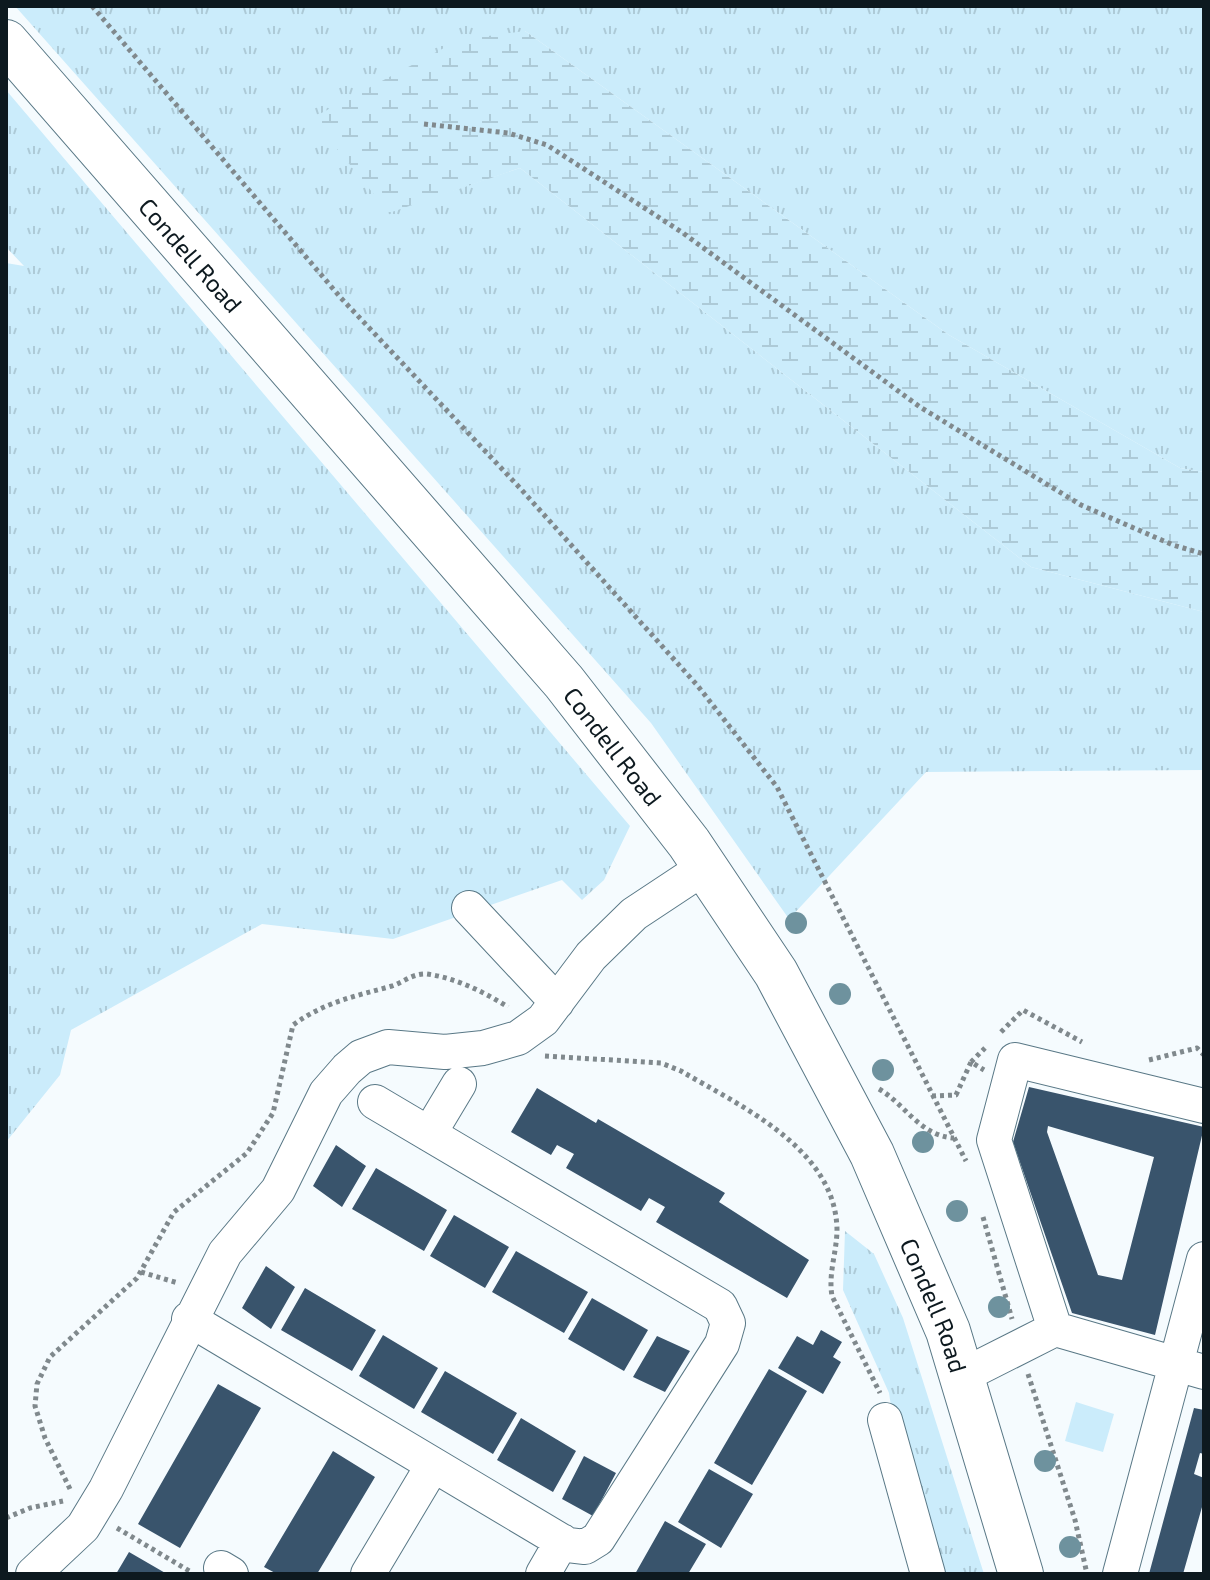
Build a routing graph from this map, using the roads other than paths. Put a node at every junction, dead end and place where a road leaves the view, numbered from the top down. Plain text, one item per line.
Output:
1 (6, 42) edge
2 (705, 867) junction
3 (469, 908) dead end
4 (557, 1002) junction
5 (459, 1084) dead end
6 (375, 1102) dead end
7 (1204, 1106) edge
8 (429, 1134) junction
9 (1204, 1259) edge
10 (189, 1319) junction
11 (1055, 1329) junction
12 (1191, 1369) edge
13 (962, 1376) junction
14 (885, 1420) road end
15 (433, 1465) junction
16 (562, 1541) junction
17 (33, 1574) edge
18 (368, 1574) edge
19 (543, 1574) edge
20 (928, 1574) edge
21 (1021, 1574) edge
22 (1120, 1574) edge

1 - 2 main road, Condell Road
2 - 4 street
2 - 13 main road, Condell Road
3 - 4 street
4 - 10 street
5 - 8 street
6 - 8 street
7 - 11 street
8 - 16 street
9 - 12 street
10 - 15 street
10 - 17 street
11 - 12 street
11 - 13 street
12 - 22 street
13 - 21 main road, Condell Road
14 - 20 street
15 - 16 street
15 - 18 street
16 - 19 street

